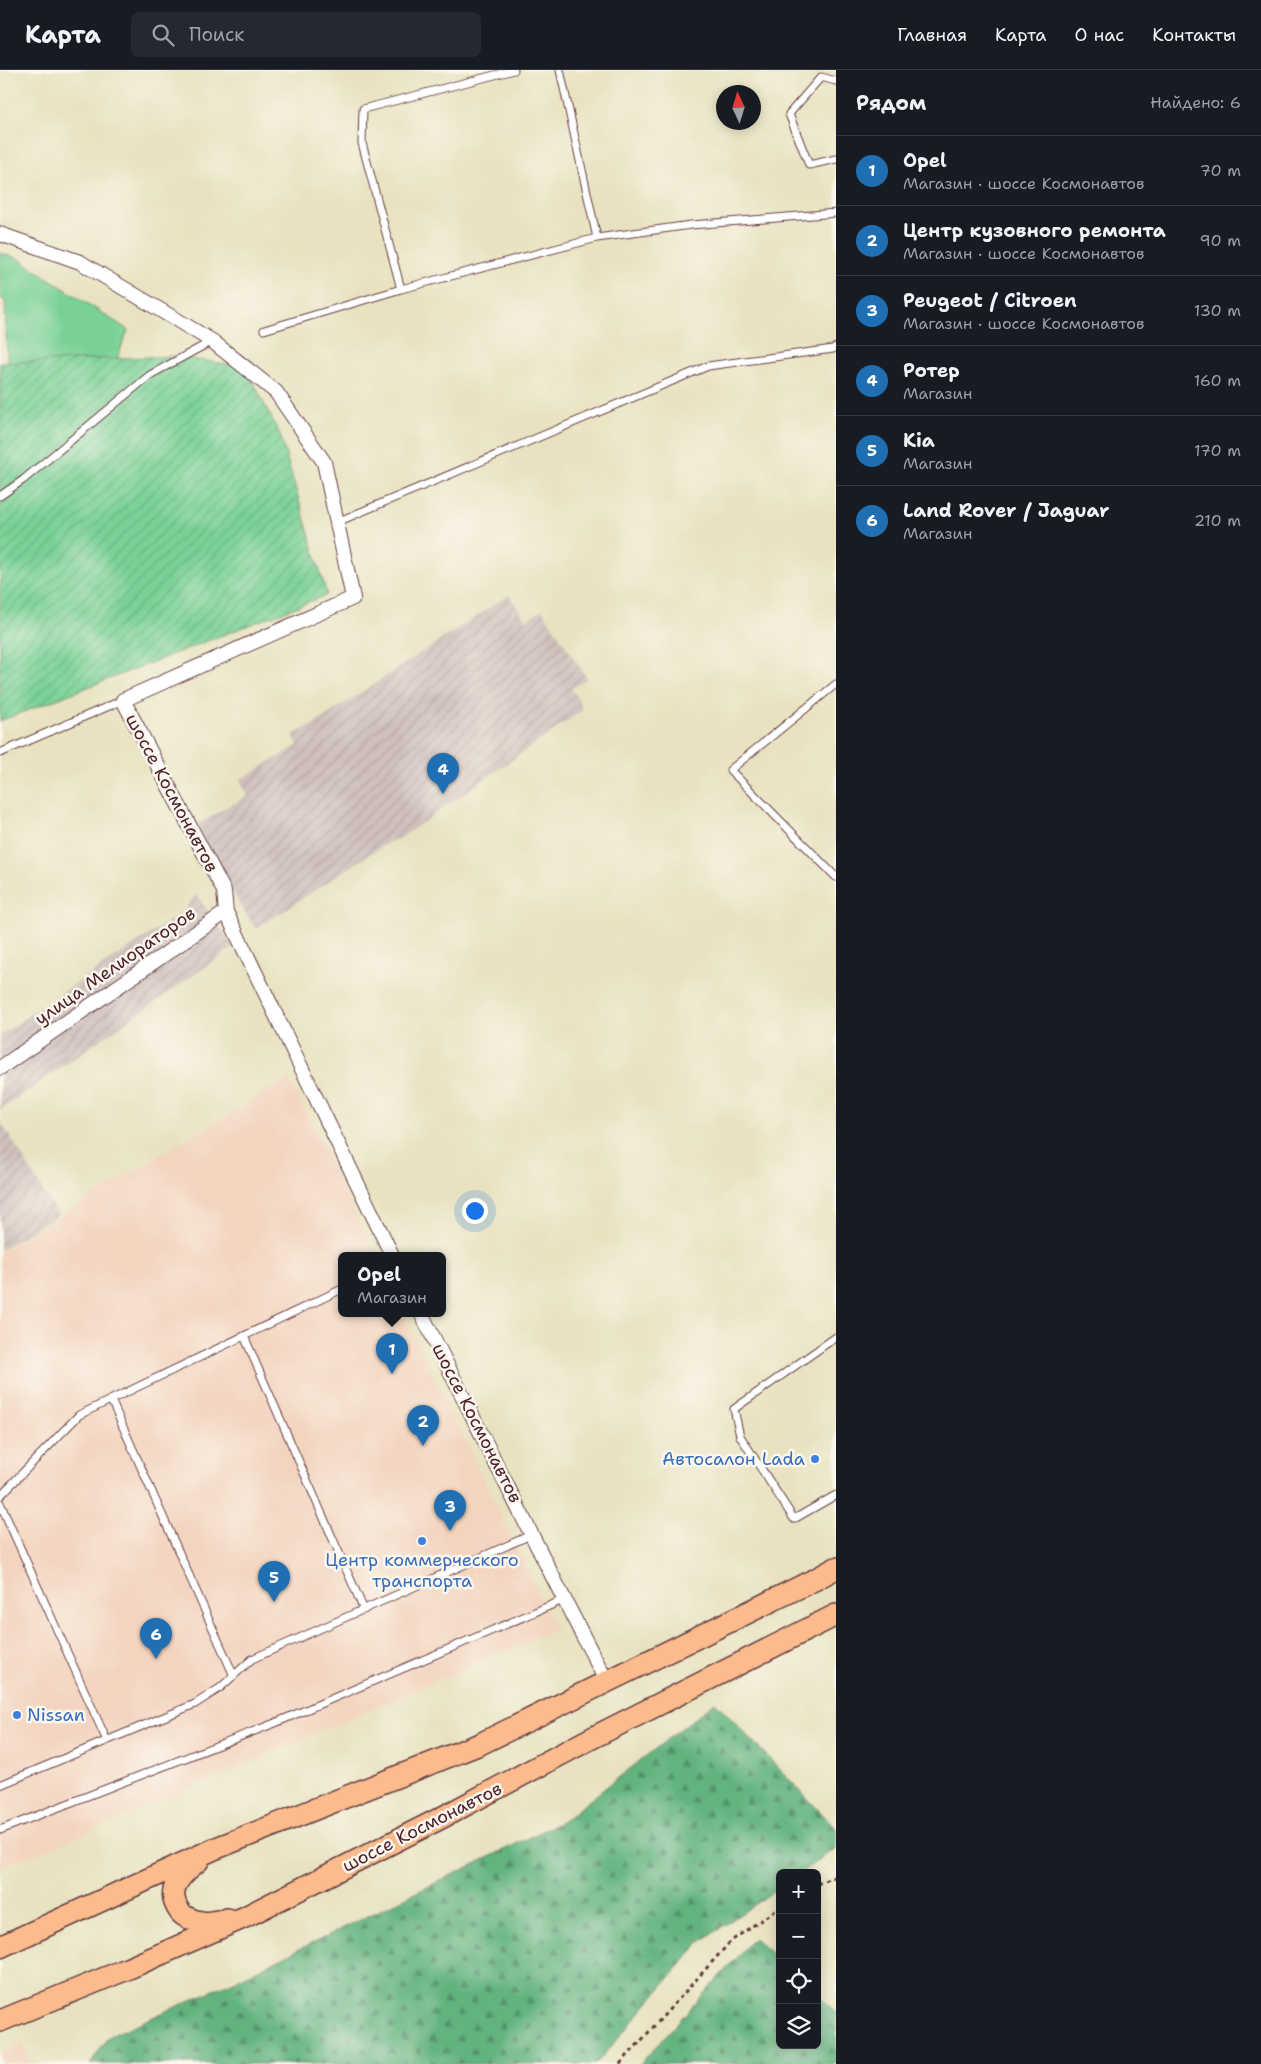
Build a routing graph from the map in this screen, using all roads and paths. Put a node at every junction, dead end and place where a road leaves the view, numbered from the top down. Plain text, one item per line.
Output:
1 (514, 70) edge
2 (560, 70) edge
3 (836, 81) edge
4 (836, 159) edge
5 (836, 213) edge
6 (0, 234) edge
7 (596, 238) junction
8 (401, 289) junction
9 (264, 330) dead end
10 (212, 341) junction
11 (836, 348) edge
12 (0, 496) edge
13 (337, 522) junction
14 (836, 684) edge
15 (123, 700) junction
16 (0, 753) edge
17 (832, 869) edge
18 (836, 877) edge
19 (226, 912) junction
20 (0, 1068) edge
21 (391, 1252) edge
22 (338, 1291) edge
23 (423, 1317) edge
24 (244, 1336) junction
25 (836, 1337) edge
26 (111, 1400) junction
27 (836, 1495) edge
28 (0, 1496) edge
29 (0, 1503) edge
30 (532, 1534) junction
31 (836, 1568) edge
32 (563, 1600) junction
33 (364, 1610) junction
34 (836, 1615) edge
35 (234, 1676) junction
36 (608, 1682) junction
37 (107, 1741) junction
38 (0, 1785) edge
39 (0, 1830) edge
40 (214, 1848) junction
41 (836, 1876) edge
42 (821, 1882) edge
43 (776, 1910) edge
44 (245, 1917) junction
45 (0, 1947) edge
46 (0, 2021) edge
47 (620, 2064) edge

1 - 8 lane
2 - 7 lane
3 - 4 lane
5 - 7 lane
6 - 10 street, шоссе Космонавтов
7 - 8 lane
8 - 9 lane
10 - 12 lane
10 - 13 street, шоссе Космонавтов
11 - 13 lane
13 - 15 street, шоссе Космонавтов
14 - 17 lane
15 - 16 lane
15 - 19 street, шоссе Космонавтов
17 - 18 lane
19 - 20 street, улица Мелиораторов
19 - 21 street, шоссе Космонавтов
22 - 24 lane
23 - 30 street, шоссе Космонавтов
24 - 26 lane
24 - 33 lane
25 - 27 lane
26 - 28 lane
26 - 35 lane
29 - 37 lane
30 - 32 street, шоссе Космонавтов
30 - 33 lane
31 - 36 main road
32 - 36 street, шоссе Космонавтов
32 - 39 lane
33 - 35 lane
34 - 44 main road, шоссе Космонавтов
35 - 37 lane
36 - 40 main road
37 - 38 lane
40 - 44 main road
40 - 45 main road
41 - 42 path
43 - 47 path
44 - 46 main road, шоссе Космонавтов

